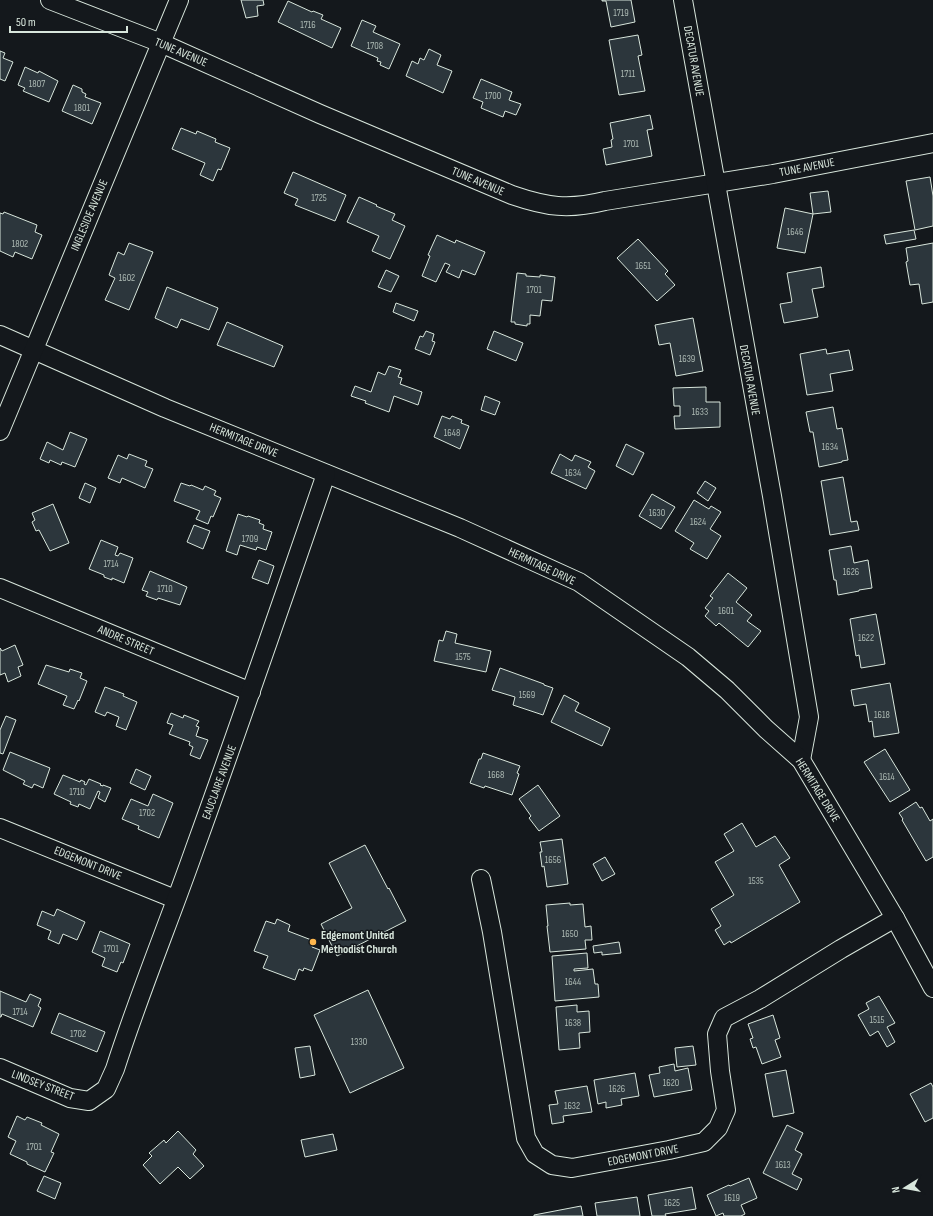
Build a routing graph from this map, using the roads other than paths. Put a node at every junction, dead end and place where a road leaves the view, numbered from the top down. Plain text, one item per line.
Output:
1 (50, 0) edge
2 (179, 0) edge
3 (683, 0) edge
4 (161, 43) junction
5 (933, 143) edge
6 (716, 183) junction
7 (0, 335) edge
8 (34, 349) junction
9 (0, 431) edge
10 (326, 474) junction
11 (0, 588) edge
12 (251, 692) junction
13 (801, 760) junction
14 (0, 828) edge
15 (481, 879) dead end
16 (175, 899) junction
17 (895, 918) junction
18 (933, 988) edge
19 (0, 1068) edge
20 (106, 1089) joint

1 - 4 street, TUNE AVENUE
2 - 4 street, INGLESIDE AVENUE
3 - 6 street, DECATUR AVENUE
4 - 6 street, TUNE AVENUE
4 - 8 street, INGLESIDE AVENUE
5 - 6 street, TUNE AVENUE
6 - 13 street, DECATUR AVENUE
7 - 8 street, HERMITAGE DRIVE
8 - 9 street, INGLESIDE AVENUE
8 - 10 street, HERMITAGE DRIVE
10 - 12 street, EAUCLAIRE AVENUE
10 - 13 street, HERMITAGE DRIVE
11 - 12 street, ANDRE STREET
12 - 16 street, EAUCLAIRE AVENUE
13 - 17 street, HERMITAGE DRIVE
14 - 16 street, EDGEMONT DRIVE
15 - 17 street, EDGEMONT DRIVE
16 - 20 street, EAUCLAIRE AVENUE
17 - 18 street, HERMITAGE DRIVE
19 - 20 street, LINDSEY STREET

